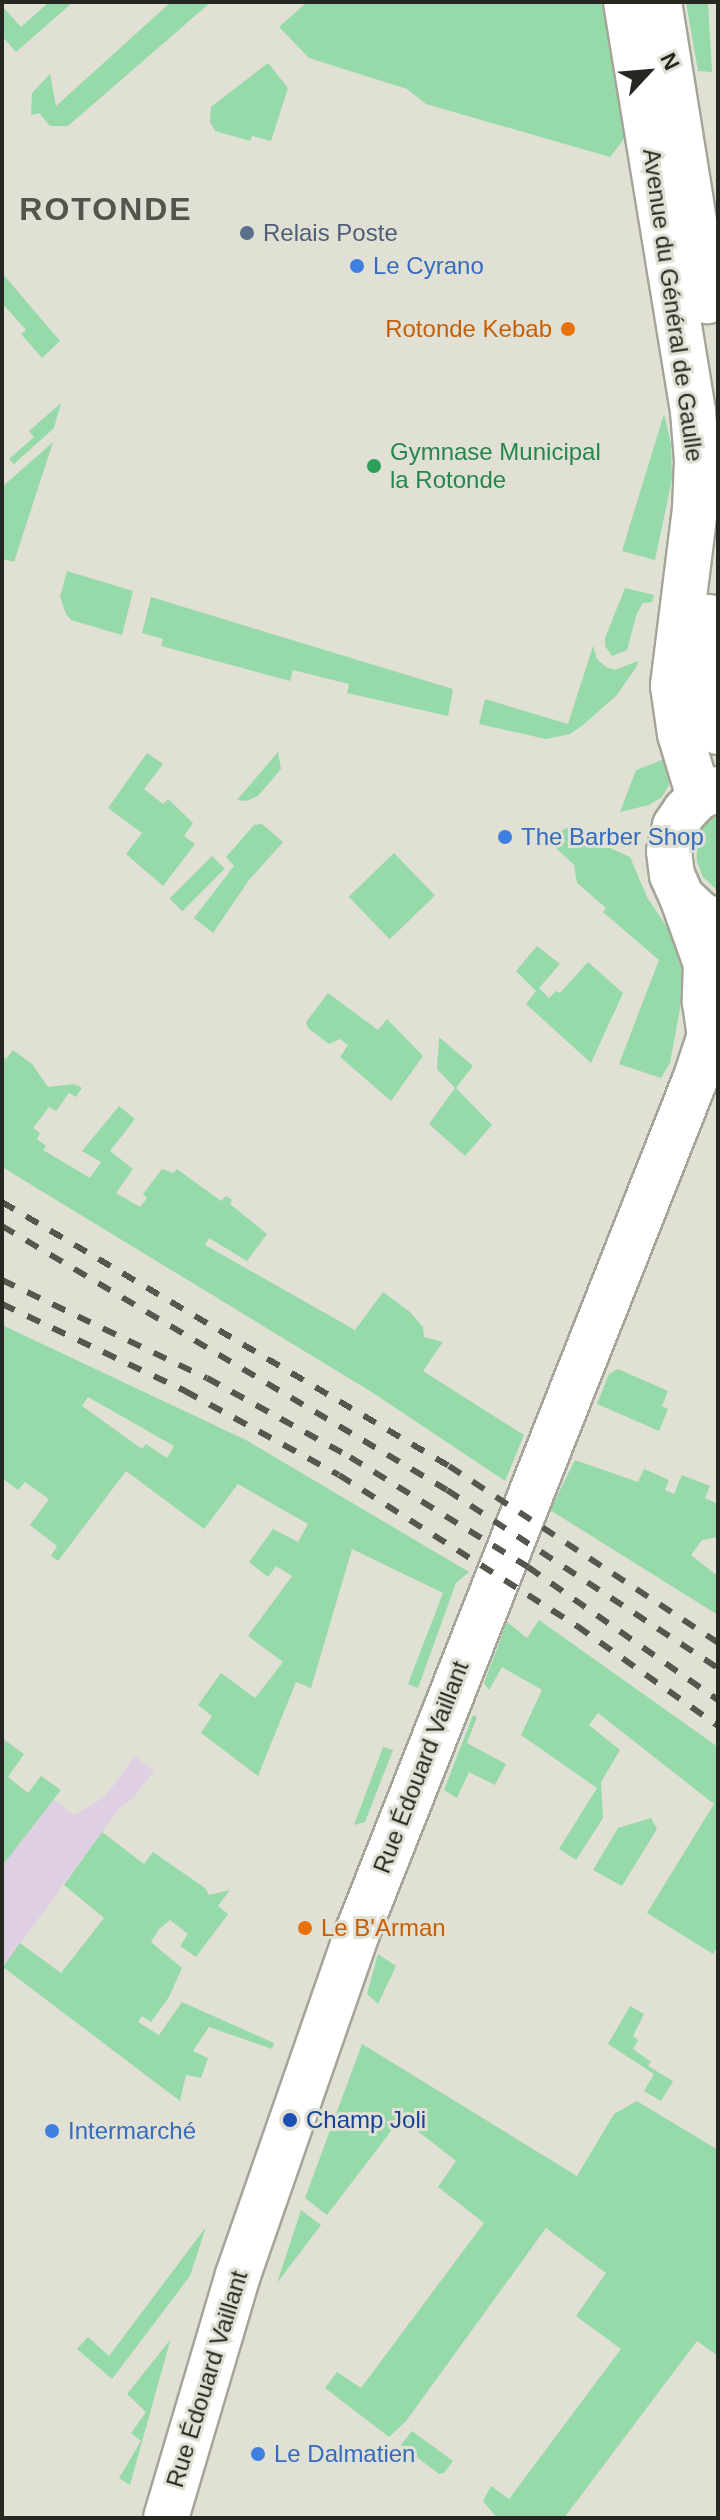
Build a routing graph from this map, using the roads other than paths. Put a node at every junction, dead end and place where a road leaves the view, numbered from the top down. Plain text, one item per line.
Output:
1 (626, 2) edge
2 (659, 2) edge
3 (718, 403) edge
4 (718, 545) edge
5 (718, 732) edge
6 (709, 793) edge
7 (682, 897) junction
8 (718, 922) edge
9 (714, 1020) edge
10 (166, 2518) edge

1 - 6 main road, Avenue du Général de Gaulle
2 - 3 main road, Avenue du Général de Gaulle
4 - 5 main road
6 - 7 main road, Rue Édouard Vaillant
7 - 8 main road
7 - 9 main road, Rue Édouard Vaillant
9 - 10 main road, Rue Édouard Vaillant

